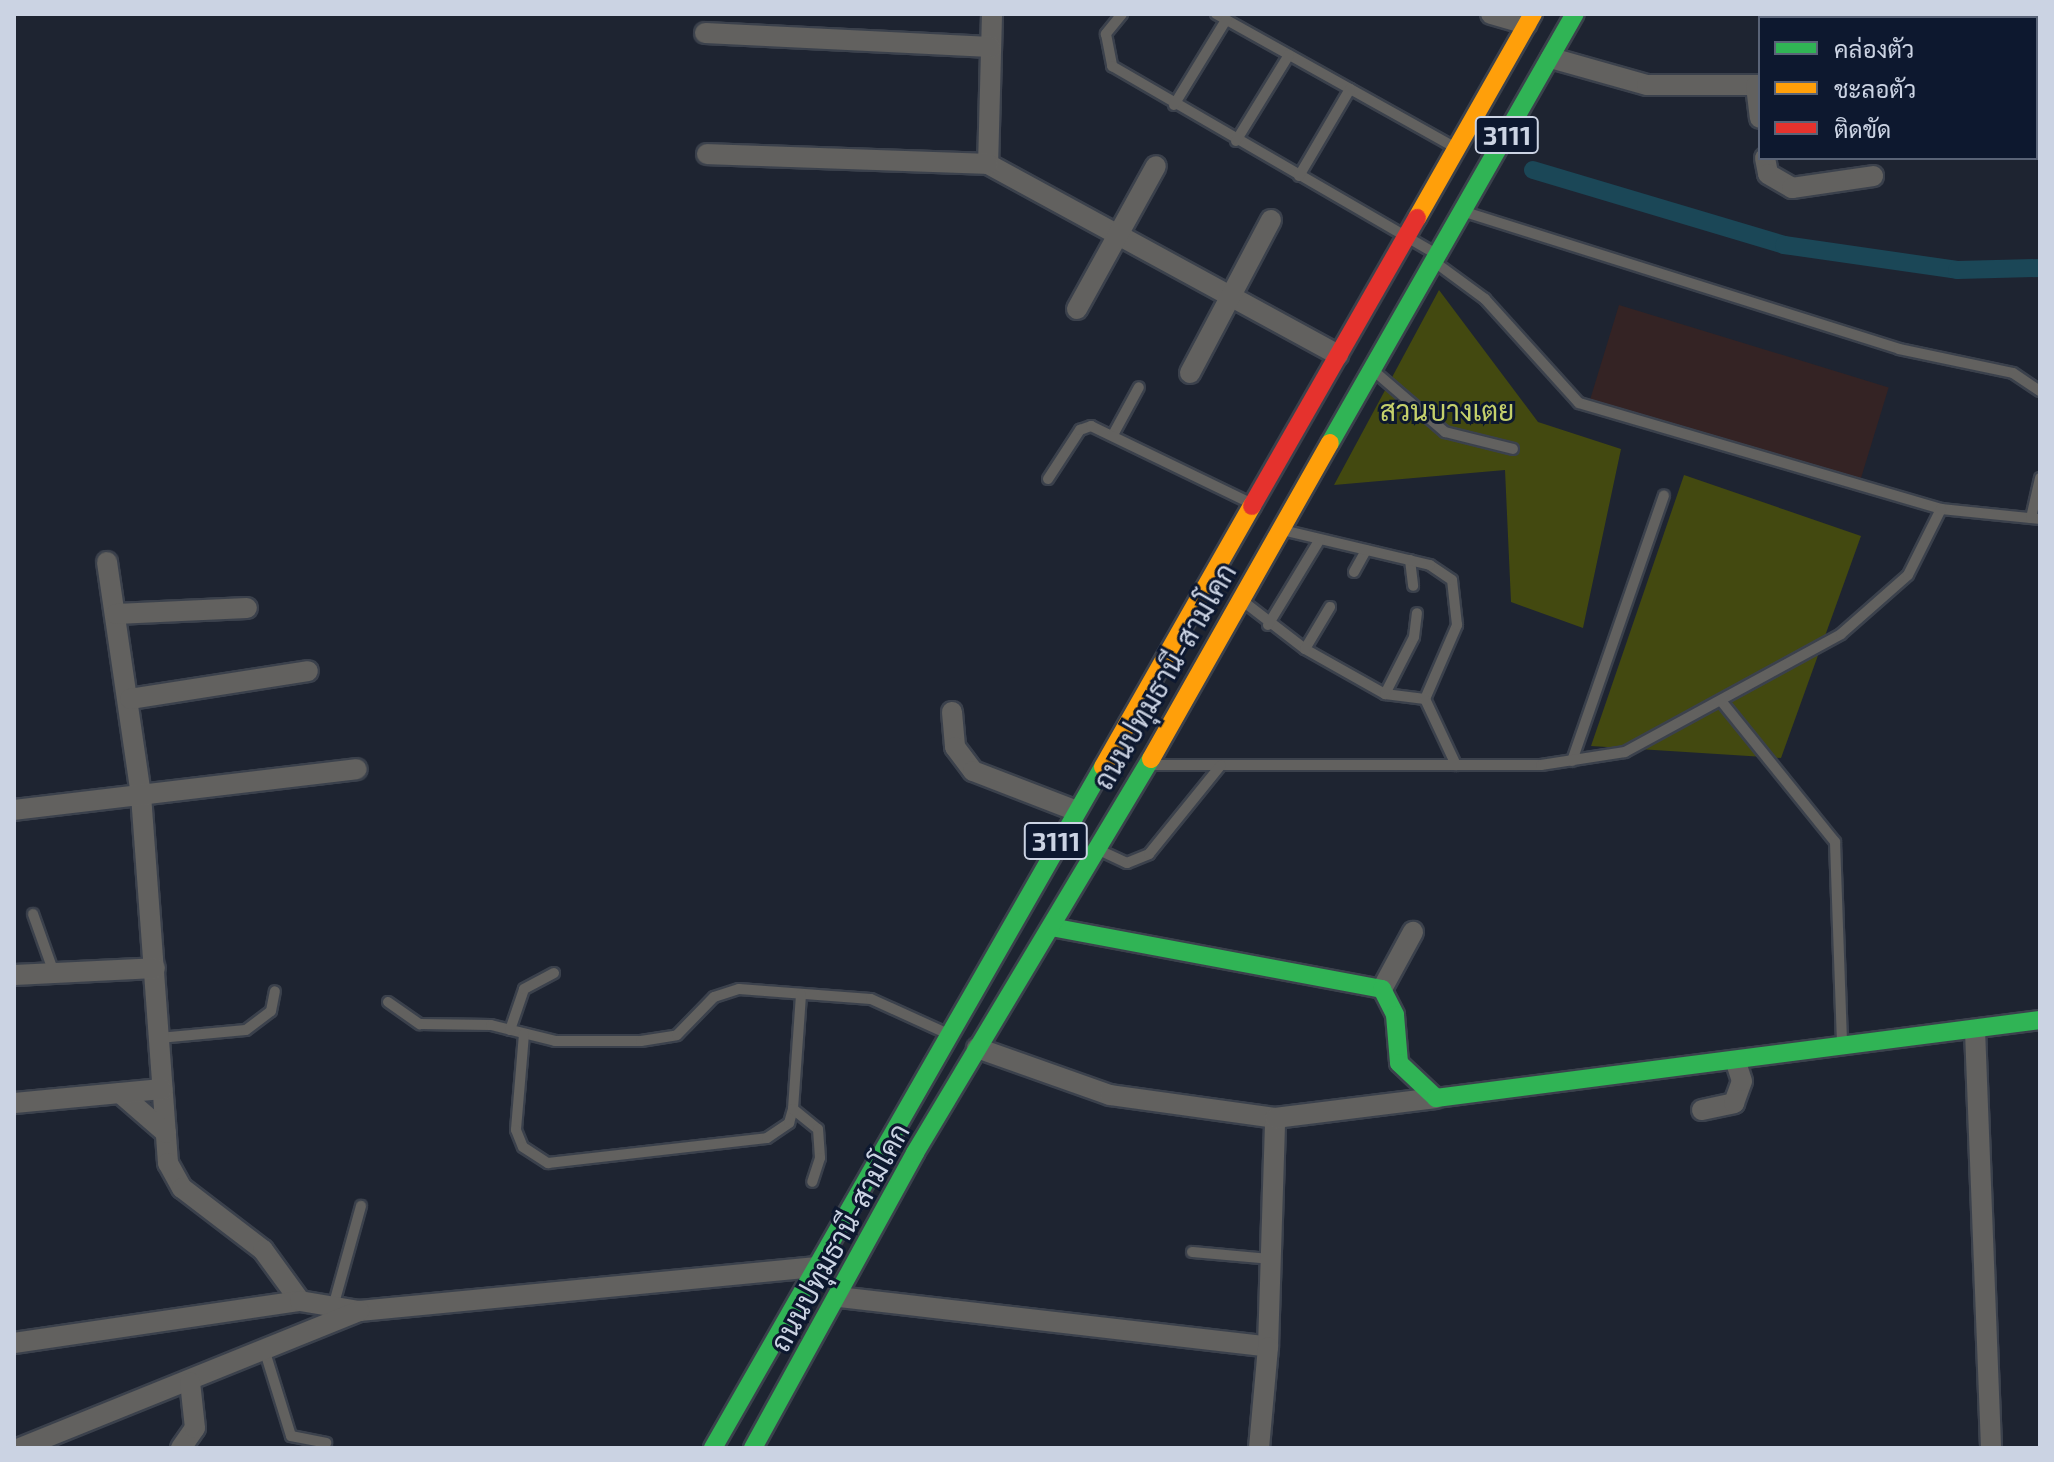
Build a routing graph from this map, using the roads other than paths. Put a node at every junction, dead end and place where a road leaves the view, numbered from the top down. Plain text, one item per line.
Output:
1 (992, 14) edge
2 (1122, 14) edge
3 (1491, 14) edge
4 (1575, 14) edge
5 (1221, 17) edge
6 (1530, 19) edge
7 (705, 33) dead end
8 (991, 47) junction
9 (1289, 55) junction
10 (1551, 58) junction
11 (1758, 85) edge
12 (1350, 89) junction
13 (1174, 105) junction
14 (1236, 141) junction
15 (1454, 147) junction
16 (707, 154) dead end
17 (1765, 160) edge
18 (988, 164) junction
19 (1156, 166) dead end
20 (1299, 176) junction
21 (1873, 176) dead end
22 (1463, 212) junction
23 (1271, 220) dead end
24 (1403, 235) junction
25 (1118, 237) junction
26 (1436, 259) junction
27 (1231, 297) junction
28 (1077, 309) dead end
29 (1338, 355) junction
30 (1372, 370) junction
31 (1190, 373) dead end
32 (1139, 387) dead end
33 (2040, 391) edge
34 (1114, 433) junction
35 (1513, 449) dead end
36 (2040, 478) edge
37 (1048, 479) dead end
38 (1664, 495) dead end
39 (1251, 504) junction
40 (1941, 509) junction
41 (2035, 518) edge
42 (1280, 530) junction
43 (1320, 539) junction
44 (1366, 550) junction
45 (1410, 560) junction
46 (107, 562) dead end
47 (1354, 572) dead end
48 (1413, 586) dead end
49 (1240, 599) junction
50 (1330, 607) dead end
51 (247, 608) dead end
52 (1417, 613) dead end
53 (116, 614) junction
54 (1268, 625) junction
55 (1305, 649) junction
56 (308, 671) dead end
57 (1385, 694) junction
58 (130, 699) junction
59 (1425, 699) junction
60 (1722, 702) junction
61 (952, 712) dead end
62 (1572, 761) junction
63 (1147, 765) junction
64 (1221, 765) junction
65 (1456, 765) junction
66 (357, 769) dead end
67 (141, 795) junction
68 (14, 810) edge
69 (1074, 810) junction
70 (1098, 849) junction
71 (33, 914) dead end
72 (1051, 927) junction
73 (1413, 932) dead end
74 (155, 968) junction
75 (54, 973) junction
76 (554, 973) dead end
77 (14, 975) edge
78 (1382, 989) junction
79 (275, 991) dead end
80 (801, 994) junction
81 (388, 1002) dead end
82 (2040, 1020) edge
83 (510, 1030) junction
84 (1975, 1030) junction
85 (946, 1033) junction
86 (524, 1034) junction
87 (159, 1038) junction
88 (977, 1048) junction
89 (1842, 1048) junction
90 (1736, 1063) junction
91 (162, 1089) junction
92 (120, 1093) junction
93 (1436, 1098) junction
94 (14, 1103) edge
95 (793, 1109) junction
96 (1702, 1110) dead end
97 (1275, 1118) junction
98 (166, 1133) junction
99 (812, 1182) dead end
100 (361, 1206) dead end
101 (1192, 1252) dead end
102 (1270, 1259) junction
103 (815, 1267) junction
104 (839, 1297) junction
105 (300, 1301) junction
106 (333, 1307) junction
107 (359, 1311) junction
108 (14, 1343) edge
109 (1268, 1347) junction
110 (265, 1352) junction
111 (190, 1382) junction
112 (326, 1443) dead end
113 (20, 1448) edge
114 (181, 1448) edge
115 (713, 1448) edge
116 (753, 1448) edge
117 (1259, 1448) edge
118 (1991, 1448) edge

1 - 8 street
2 - 13 lane
3 - 6 street
4 - 10 main road, ถนนปทุมธานี-สามโคก / 3111
5 - 9 lane
5 - 13 lane
6 - 15 main road, ถนนปทุมธานี-สามโคก / 3111
7 - 8 street
8 - 18 street
9 - 12 lane
9 - 14 lane
10 - 11 street
10 - 22 main road, ถนนปทุมธานี-สามโคก / 3111
12 - 15 lane
12 - 20 lane
13 - 14 lane
14 - 20 lane
15 - 24 main road, ถนนปทุมธานี-สามโคก / 3111
16 - 18 street
17 - 21 street
18 - 25 street
19 - 25 street
20 - 24 lane
22 - 26 main road, ถนนปทุมธานี-สามโคก / 3111
22 - 33 lane
23 - 27 street
24 - 26 lane
24 - 29 main road, ถนนปทุมธานี-สามโคก / 3111
25 - 27 street
25 - 28 street
26 - 30 main road, ถนนปทุมธานี-สามโคก / 3111
26 - 40 lane
27 - 29 street
27 - 31 street
29 - 39 main road, ถนนปทุมธานี-สามโคก / 3111
30 - 35 lane
30 - 42 main road, ถนนปทุมธานี-สามโคก / 3111
32 - 34 lane
34 - 37 lane
34 - 39 lane
36 - 41 lane
38 - 62 lane
39 - 69 main road, ถนนปทุมธานี-สามโคก / 3111
40 - 41 lane
40 - 60 lane
42 - 43 lane
42 - 49 main road, ถนนปทุมธานี-สามโคก / 3111
43 - 44 lane
43 - 54 lane
44 - 45 lane
44 - 47 lane
45 - 48 lane
45 - 59 lane
46 - 53 street
49 - 54 lane
49 - 63 main road, ถนนปทุมธานี-สามโคก / 3111
50 - 55 lane
51 - 53 street
52 - 57 lane
53 - 58 street
54 - 55 lane
55 - 57 lane
56 - 58 street
57 - 59 lane
58 - 67 street
59 - 65 lane
60 - 62 lane
60 - 89 lane
61 - 69 street
62 - 65 lane
63 - 64 lane
63 - 70 main road, ถนนปทุมธานี-สามโคก / 3111
64 - 65 lane
64 - 70 lane
66 - 67 street
67 - 68 street
67 - 74 street
69 - 85 main road, ถนนปทุมธานี-สามโคก / 3111
70 - 72 main road, ถนนปทุมธานี-สามโคก / 3111
71 - 75 lane
72 - 78 main road
72 - 88 main road, ถนนปทุมธานี-สามโคก / 3111
73 - 78 street
74 - 75 street
74 - 87 street
75 - 77 street
76 - 83 lane
78 - 93 main road
79 - 87 lane
80 - 85 lane
80 - 86 lane
80 - 95 lane
81 - 83 lane
82 - 84 main road
83 - 86 lane
84 - 89 main road
84 - 118 street
85 - 103 main road, ถนนปทุมธานี-สามโคก / 3111
86 - 95 lane
87 - 91 street
88 - 97 street
88 - 104 main road, ถนนปทุมธานี-สามโคก / 3111
89 - 90 main road
90 - 93 main road
90 - 96 street
91 - 92 street
91 - 98 street
92 - 94 street
92 - 98 street
93 - 97 street
95 - 99 lane
97 - 102 street
98 - 105 street
100 - 106 lane
101 - 102 lane
102 - 109 street
103 - 107 street
103 - 115 main road, ถนนปทุมธานี-สามโคก / 3111
104 - 109 street
104 - 116 main road, ถนนปทุมธานี-สามโคก / 3111
105 - 106 street
105 - 108 street
106 - 107 street
107 - 110 street
109 - 117 street
110 - 111 street
110 - 112 lane
111 - 113 street
111 - 114 street

